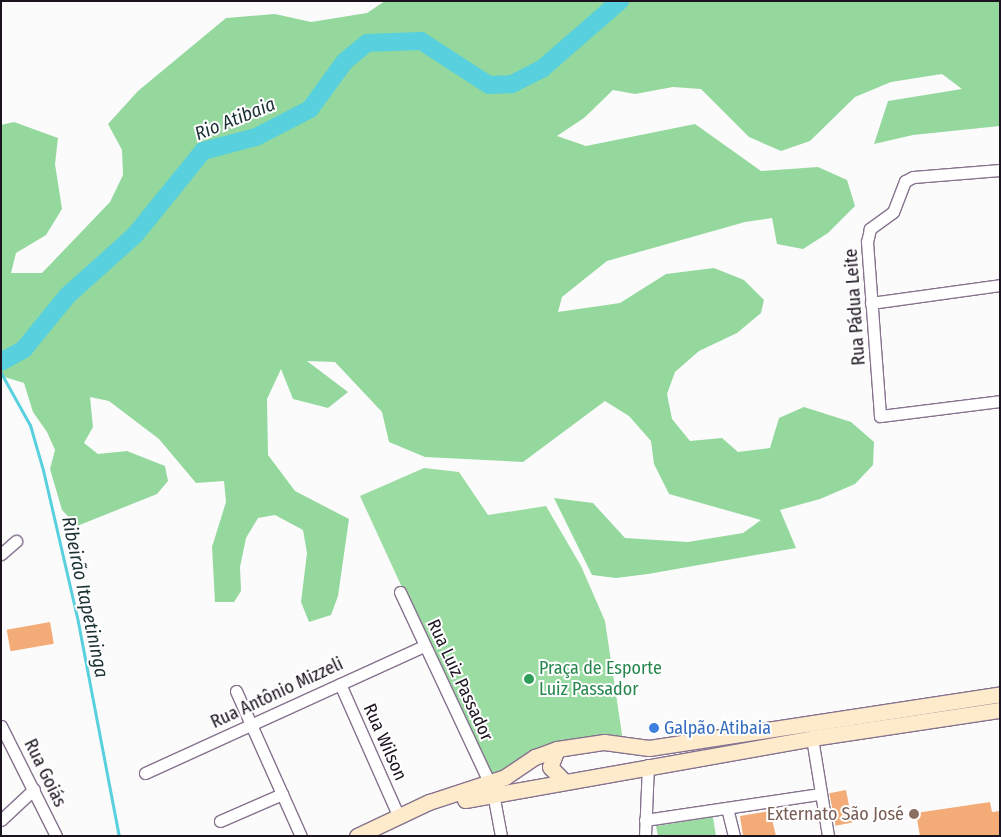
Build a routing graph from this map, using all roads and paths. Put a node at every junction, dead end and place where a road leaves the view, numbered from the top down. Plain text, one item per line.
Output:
1 (1000, 170) edge
2 (1000, 285) edge
3 (871, 303) junction
4 (1000, 401) edge
5 (16, 541) dead end
6 (1, 554) edge
7 (400, 592) dead end
8 (424, 646) junction
9 (340, 684) junction
10 (236, 691) dead end
11 (1000, 694) edge
12 (1000, 710) edge
13 (252, 724) junction
14 (1, 726) edge
15 (812, 738) junction
16 (620, 745) junction
17 (557, 749) junction
18 (648, 765) junction
19 (618, 770) junction
20 (145, 773) dead end
21 (563, 780) junction
22 (34, 788) junction
23 (491, 788) junction
24 (282, 794) junction
25 (820, 794) junction
26 (727, 808) junction
27 (398, 815) junction
28 (1, 820) edge
29 (646, 820) junction
30 (220, 821) dead end
31 (56, 836) edge
32 (301, 836) edge
33 (357, 836) edge
34 (378, 836) edge
35 (502, 836) edge
36 (645, 836) edge
37 (734, 836) edge
38 (828, 836) edge

1 - 3 street, Rua Pádua Leite
2 - 3 street
3 - 4 street, Rua Pádua Leite
5 - 6 street
7 - 8 street, Rua Luiz Passador
8 - 9 street, Rua Antônio Mizzeli
8 - 23 street, Rua Luiz Passador
9 - 13 street, Rua Antônio Mizzeli
9 - 27 street, Rua Wilson
10 - 13 street
11 - 16 main road
12 - 15 main road
13 - 20 street, Rua Antônio Mizzeli
13 - 24 street
14 - 22 street, Rua Goiás
15 - 18 main road
15 - 25 street
16 - 17 main road
16 - 19 main road
17 - 21 main road
17 - 23 main road
18 - 19 main road
18 - 29 street
19 - 21 main road
21 - 23 main road
22 - 28 street
22 - 31 street, Rua Goiás
23 - 27 main road
23 - 34 main road
23 - 35 street, Rua Luiz Passador
24 - 30 street
24 - 32 street
25 - 26 street
25 - 38 street
26 - 29 street
26 - 37 street
27 - 33 main road
29 - 36 street

